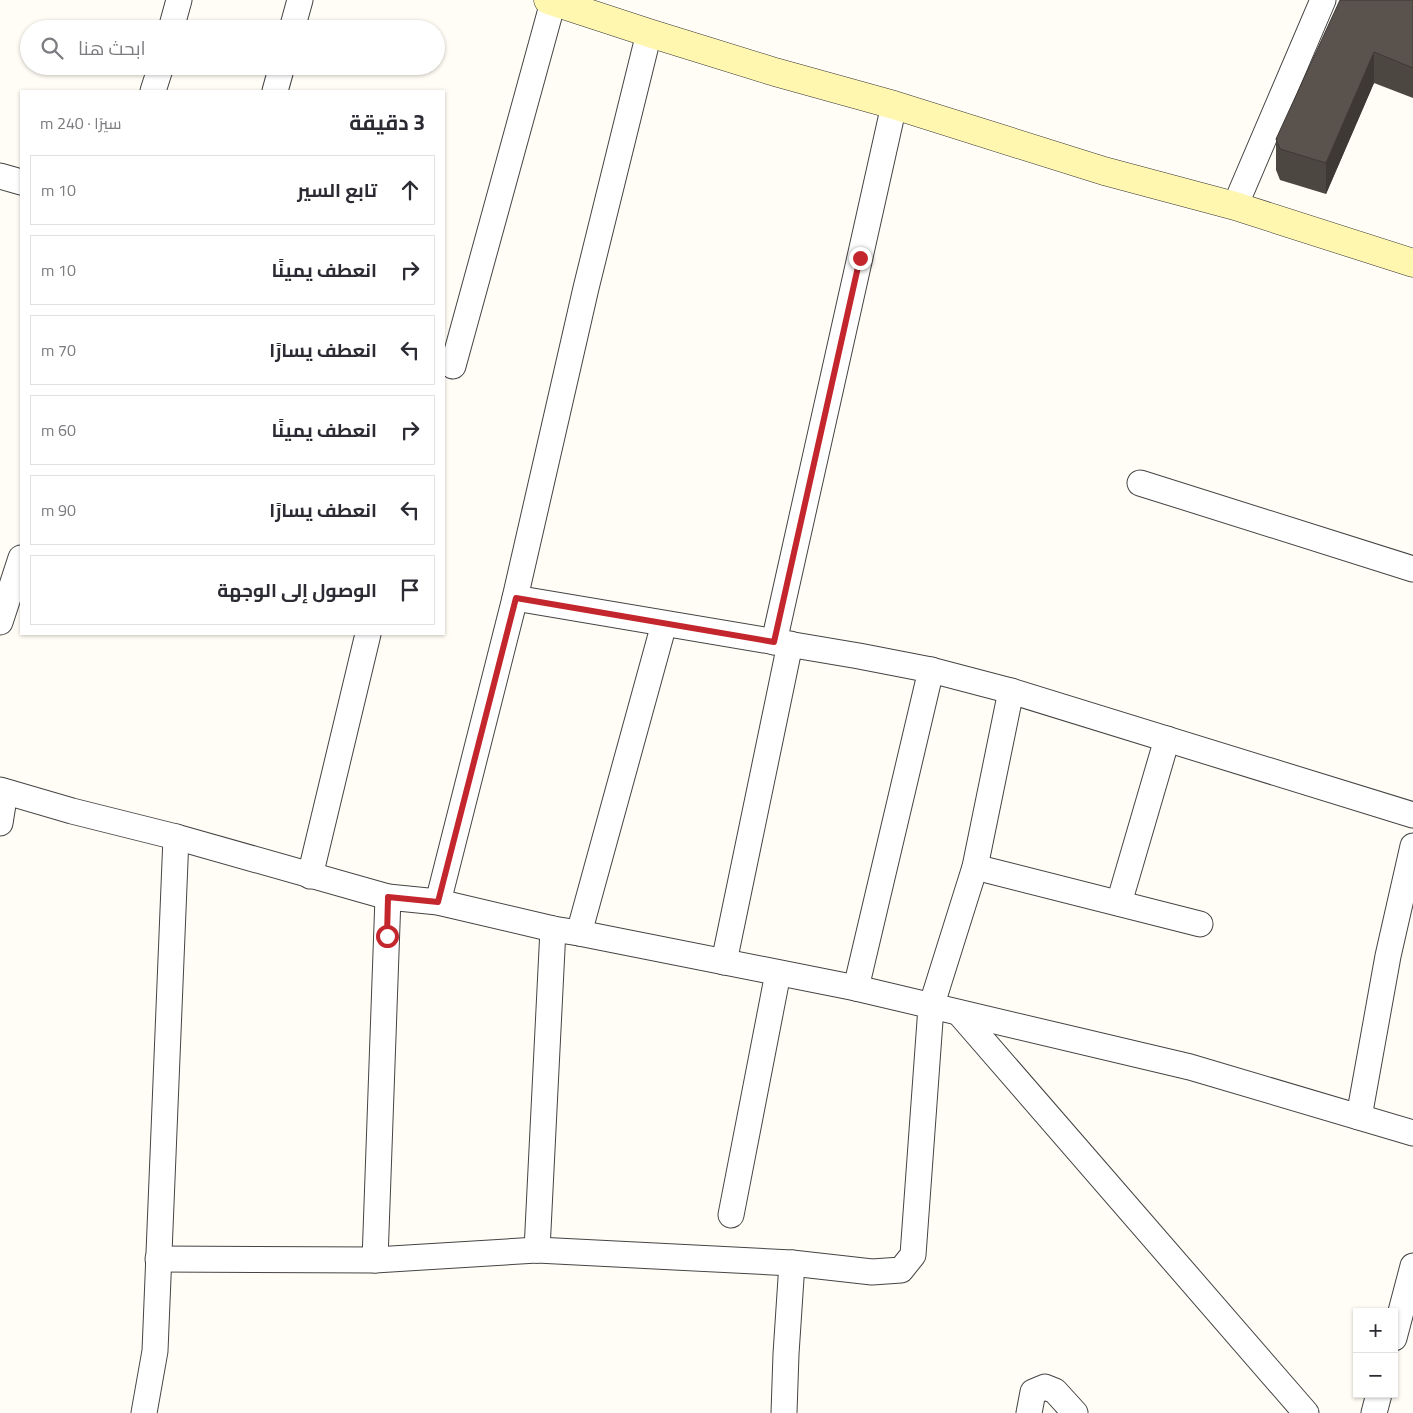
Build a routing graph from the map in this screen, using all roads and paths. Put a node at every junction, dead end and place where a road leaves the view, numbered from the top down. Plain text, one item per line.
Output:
1 (179, 0) edge
2 (300, 0) edge
3 (1323, 0) edge
4 (551, 1) edge
5 (586, 6) edge
6 (173, 20) edge
7 (294, 20) edge
8 (649, 33) junction
9 (158, 75) edge
10 (280, 75) edge
11 (154, 90) edge
12 (276, 90) edge
13 (894, 105) junction
14 (0, 176) edge
15 (20, 182) edge
16 (1235, 206) junction
17 (1413, 263) edge
18 (453, 366) dead end
19 (1140, 483) dead end
20 (20, 561) edge
21 (1413, 569) edge
22 (516, 598) junction
23 (0, 622) edge
24 (664, 624) junction
25 (368, 635) edge
26 (782, 643) junction
27 (931, 670) junction
28 (1011, 691) junction
29 (1167, 739) junction
30 (2, 791) edge
31 (1413, 815) edge
32 (0, 823) edge
33 (176, 837) junction
34 (1413, 846) edge
35 (975, 867) junction
36 (310, 876) junction
37 (388, 897) junction
38 (438, 902) junction
39 (1119, 903) junction
40 (1200, 924) dead end
41 (553, 929) junction
42 (579, 933) junction
43 (724, 962) junction
44 (778, 973) junction
45 (856, 988) junction
46 (932, 1007) junction
47 (959, 1013) junction
48 (1358, 1117) junction
49 (1413, 1133) edge
50 (731, 1215) dead end
51 (537, 1250) junction
52 (158, 1259) junction
53 (375, 1260) junction
54 (792, 1263) junction
55 (1413, 1266) edge
56 (1398, 1323) edge
57 (1378, 1398) edge
58 (144, 1413) edge
59 (784, 1413) edge
60 (1030, 1413) edge
61 (1075, 1413) edge
62 (1306, 1413) edge
63 (1374, 1413) edge

1 - 6 street
2 - 7 street
3 - 16 street
4 - 5 street
4 - 18 street
5 - 8 street
8 - 13 street
8 - 22 street
9 - 11 street
10 - 12 street
13 - 16 street
13 - 26 street
14 - 15 street
16 - 17 street
19 - 21 street
20 - 23 street
22 - 24 street
22 - 38 street
24 - 26 street
24 - 42 street
25 - 36 street
26 - 27 street
26 - 43 street
27 - 28 street
27 - 45 street
28 - 29 street
28 - 35 street
29 - 31 street
29 - 39 street
30 - 32 street
30 - 33 street
33 - 36 street
33 - 52 street
34 - 48 street
35 - 39 street
35 - 46 street
36 - 37 street
37 - 38 street
37 - 53 street
38 - 41 street
39 - 40 street
41 - 42 street
41 - 51 street
42 - 43 street
43 - 44 street
44 - 45 street
44 - 50 street
45 - 46 street
46 - 47 street
46 - 54 street
47 - 48 street
47 - 62 street
48 - 49 street
51 - 53 street
51 - 54 street
52 - 53 street
52 - 58 street
54 - 59 street
55 - 56 street
57 - 63 street
60 - 61 street

